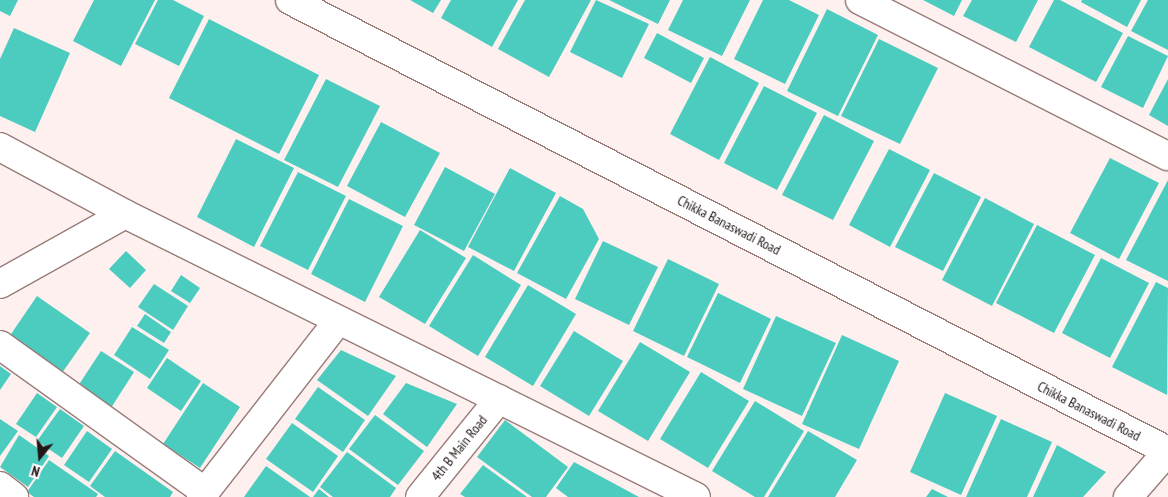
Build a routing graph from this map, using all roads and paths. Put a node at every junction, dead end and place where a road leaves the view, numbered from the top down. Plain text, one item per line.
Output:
1 (290, 0) edge
2 (860, 0) edge
3 (0, 147) edge
4 (1168, 156) edge
5 (125, 214) junction
6 (0, 284) edge
7 (339, 320) junction
8 (0, 345) edge
9 (499, 399) junction
10 (1168, 451) edge
11 (0, 486) edge
12 (203, 494) edge
13 (14, 497) edge
14 (420, 497) edge
15 (696, 497) edge
16 (1128, 497) edge

1 - 10 street, Chikka Banaswadi Road
2 - 4 street
3 - 5 street
5 - 6 street
5 - 7 street
7 - 9 street
7 - 12 street
8 - 12 street
9 - 14 street, 4th B Main Road
9 - 15 street
10 - 16 street
11 - 13 street

